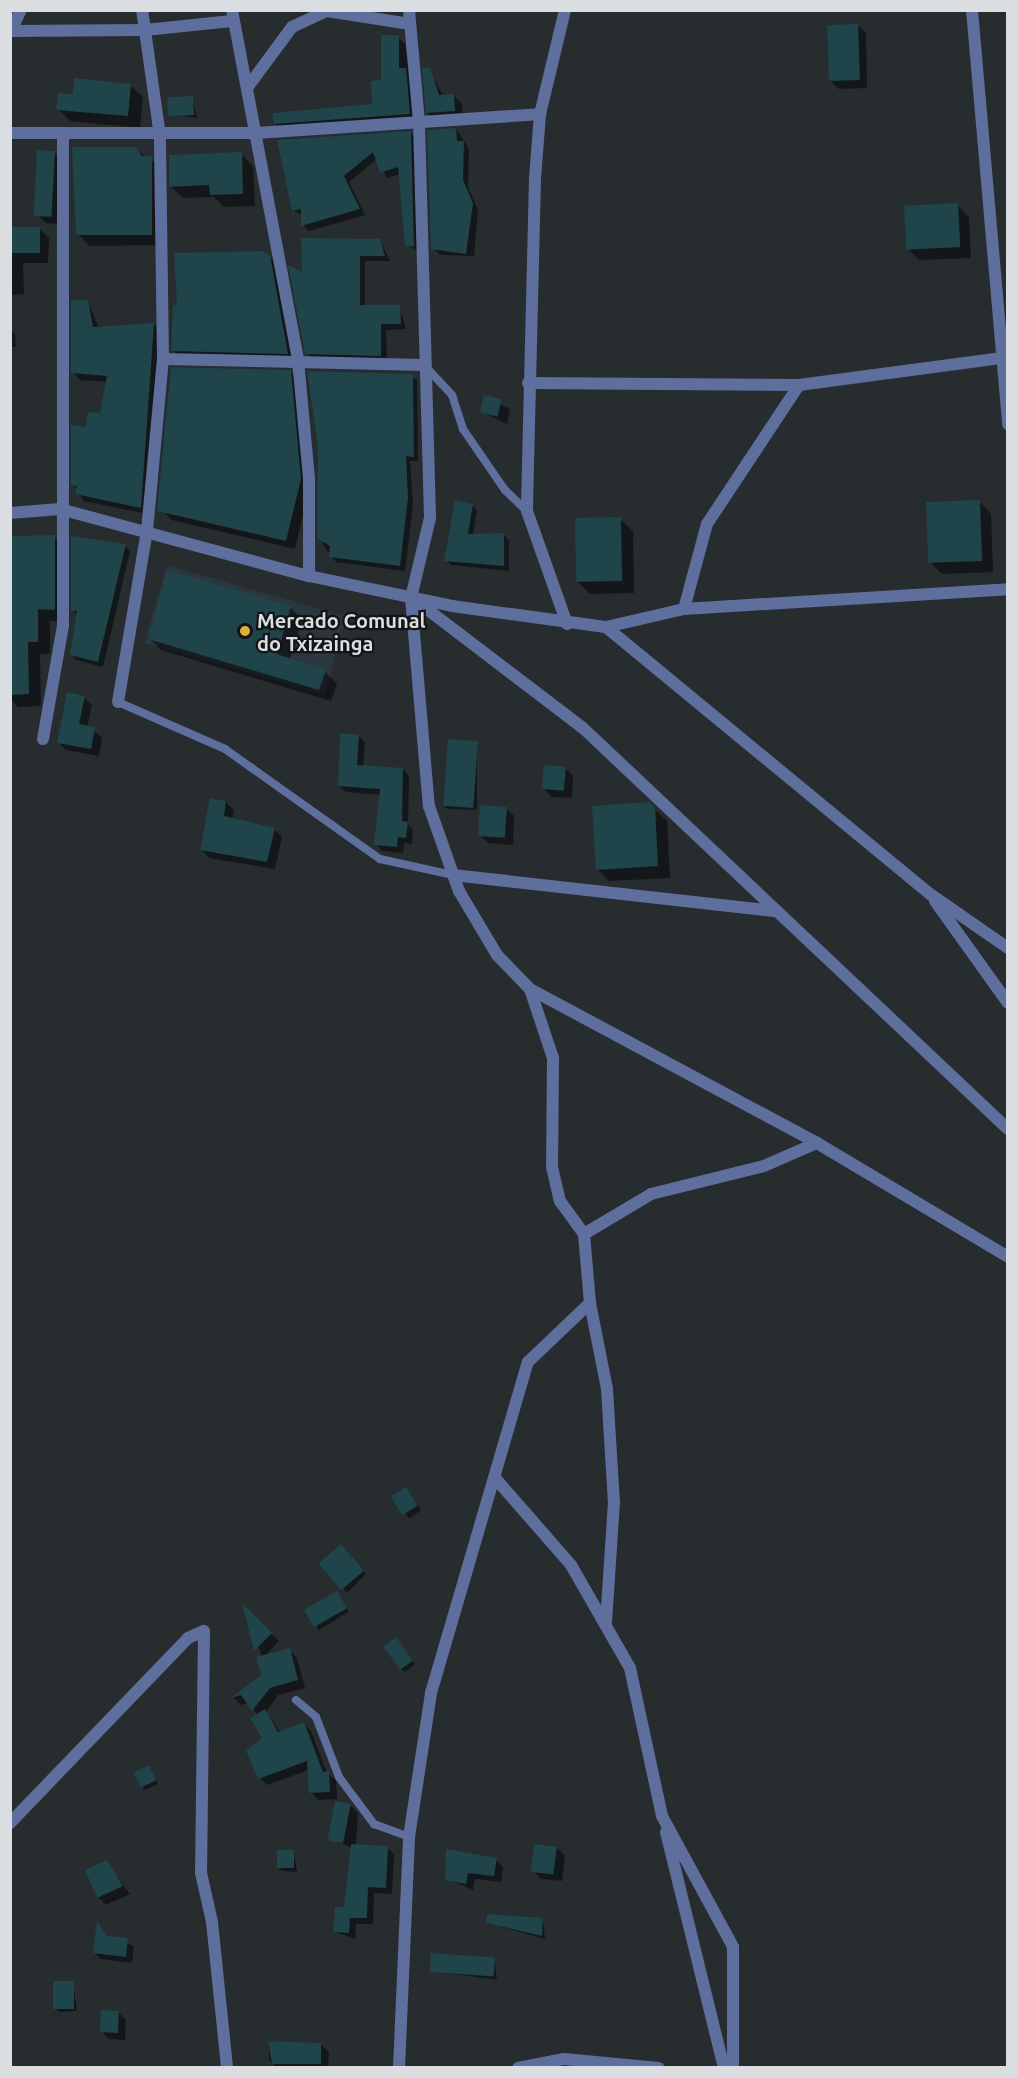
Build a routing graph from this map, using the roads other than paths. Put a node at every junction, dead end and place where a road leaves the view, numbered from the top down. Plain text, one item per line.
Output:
1 (21, 10) edge
2 (142, 10) edge
3 (409, 10) edge
4 (565, 10) edge
5 (972, 10) edge
6 (328, 11) edge
7 (232, 16) edge
8 (411, 24) junction
9 (145, 30) junction
10 (11, 31) edge
11 (247, 88) junction
12 (540, 114) junction
13 (419, 123) junction
14 (256, 133) junction
15 (10, 134) edge
16 (63, 134) junction
17 (160, 136) junction
18 (1004, 358) edge
19 (163, 359) junction
20 (298, 360) junction
21 (424, 365) junction
22 (528, 384) junction
23 (799, 385) junction
24 (1008, 424) edge
25 (60, 509) junction
26 (527, 511) junction
27 (10, 513) edge
28 (147, 531) junction
29 (309, 576) junction
30 (1008, 589) edge
31 (411, 598) junction
32 (684, 609) junction
33 (567, 624) junction
34 (606, 627) junction
35 (118, 702) joint
36 (43, 739) dead end
37 (453, 875) junction
38 (930, 894) junction
39 (776, 911) junction
40 (1008, 948) edge
41 (530, 989) junction
42 (1008, 1003) edge
43 (1008, 1129) edge
44 (817, 1143) junction
45 (584, 1234) junction
46 (1008, 1257) edge
47 (590, 1304) junction
48 (496, 1479) junction
49 (606, 1621) junction
50 (296, 1700) dead end
51 (662, 1816) junction
52 (10, 1823) edge
53 (409, 1837) junction
54 (227, 2067) edge
55 (399, 2067) edge
56 (518, 2067) edge
57 (659, 2067) edge
58 (724, 2067) edge
59 (732, 2067) edge

1 - 10 street
2 - 9 street
3 - 8 street
4 - 12 street
5 - 18 street
6 - 8 street
6 - 11 street
7 - 9 street
7 - 11 street
8 - 13 street
9 - 10 street
9 - 17 street
11 - 14 street
12 - 13 street
12 - 22 street
13 - 14 street
13 - 21 street
14 - 17 street
14 - 20 street
15 - 16 street
16 - 17 street
16 - 25 street
17 - 19 street
18 - 23 street
18 - 24 street
19 - 20 street
19 - 28 street
20 - 21 street
20 - 29 street
21 - 26 lane
21 - 31 street
22 - 23 street
22 - 26 street
23 - 32 street
25 - 27 street
25 - 28 street
25 - 36 street
26 - 33 street
28 - 29 street
28 - 35 street
29 - 31 street
30 - 32 street
31 - 33 street
31 - 37 street
31 - 39 street
32 - 34 street
33 - 34 street
34 - 38 street
35 - 37 lane
37 - 39 street
37 - 41 street
38 - 40 street
38 - 42 street
39 - 43 street
41 - 44 street
41 - 45 street
44 - 45 street
44 - 46 street
45 - 47 street
47 - 48 street
47 - 49 street
48 - 49 street
48 - 53 street
49 - 51 street
50 - 53 lane
51 - 58 street
51 - 59 street
52 - 54 street
53 - 55 street
56 - 57 street

